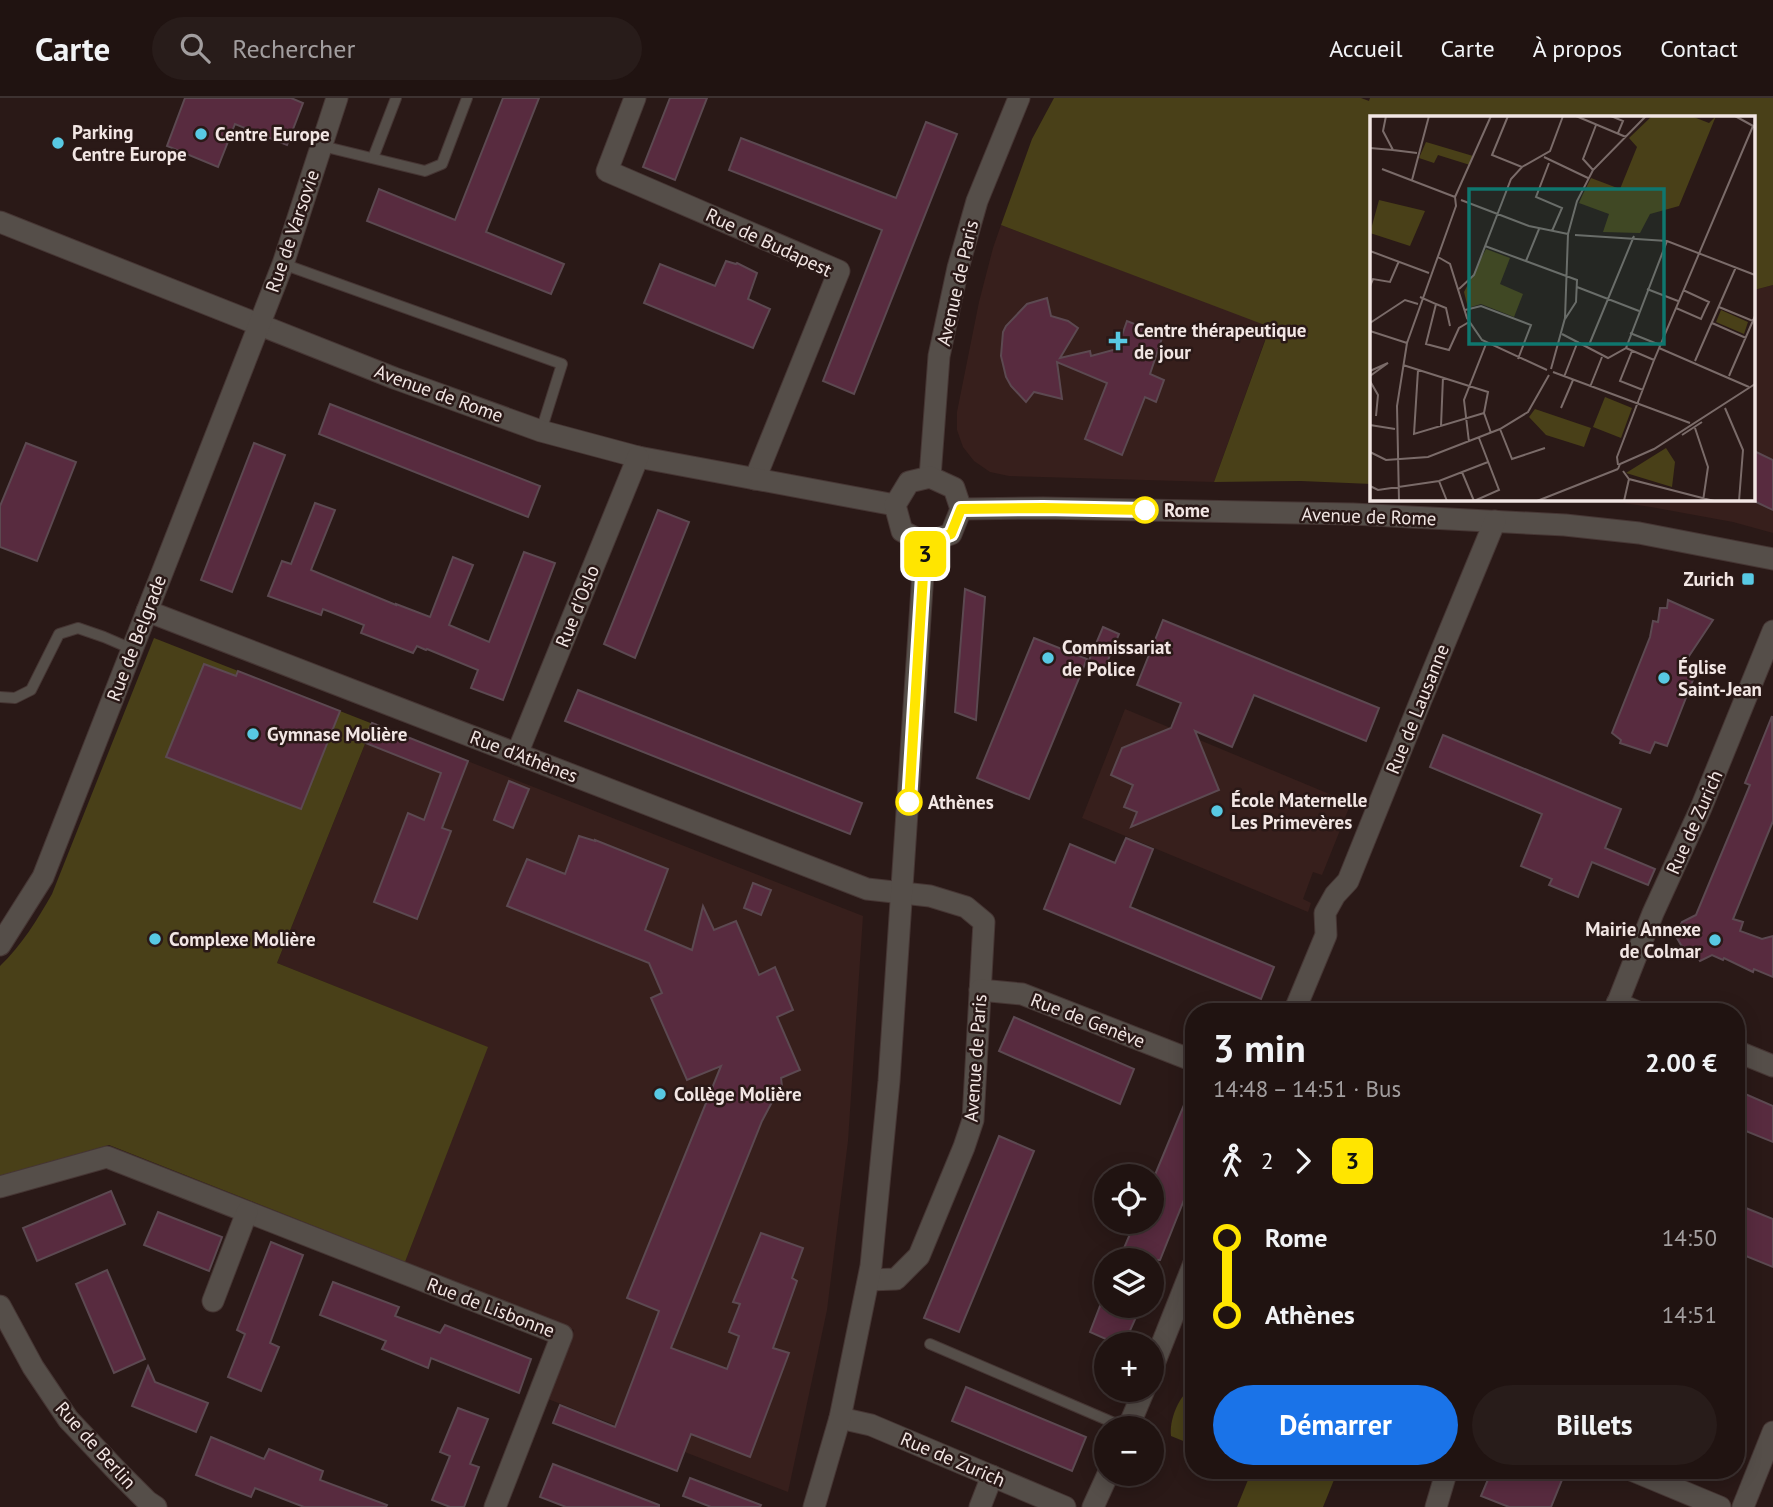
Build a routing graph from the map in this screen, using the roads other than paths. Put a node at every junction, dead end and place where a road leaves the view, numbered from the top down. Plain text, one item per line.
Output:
1 (337, 98) edge
2 (396, 98) edge
3 (467, 98) edge
4 (635, 98) edge
5 (1019, 98) edge
6 (321, 146) junction
7 (373, 158) junction
8 (0, 222) edge
9 (283, 264) junction
10 (259, 324) junction
11 (541, 431) junction
12 (638, 457) junction
13 (930, 477) junction
14 (755, 479) junction
15 (895, 505) junction
16 (961, 509) junction
17 (1495, 521) junction
18 (925, 543) junction
19 (1773, 559) edge
20 (147, 611) junction
21 (1773, 631) edge
22 (132, 649) junction
23 (0, 697) edge
24 (517, 754) junction
25 (902, 893) junction
26 (0, 945) edge
27 (980, 990) junction
28 (1298, 1003) edge
29 (1617, 1003) edge
30 (1745, 1055) edge
31 (1185, 1057) edge
32 (1773, 1066) edge
33 (0, 1187) edge
34 (247, 1212) junction
35 (869, 1280) junction
36 (1185, 1286) edge
37 (214, 1301) dead end
38 (0, 1307) edge
39 (1164, 1339) edge
40 (930, 1344) dead end
41 (1099, 1416) edge
42 (840, 1418) junction
43 (1773, 1432) edge
44 (992, 1476) junction
45 (1444, 1479) edge
46 (1653, 1479) edge
47 (1103, 1486) edge
48 (149, 1505) edge
49 (495, 1507) edge
50 (814, 1507) edge
51 (980, 1507) edge
52 (1065, 1507) edge
53 (1093, 1507) edge
54 (1436, 1507) edge
55 (1720, 1507) edge
56 (1743, 1507) edge

1 - 6 street, Rue de Varsovie
2 - 7 lane
3 - 7 lane
4 - 14 street, Rue de Budapest
5 - 13 street, Avenue de Paris
6 - 7 lane
6 - 9 street, Rue de Varsovie
8 - 10 street, Avenue de Rome
9 - 10 street, Rue de Varsovie
9 - 11 lane
10 - 11 street, Avenue de Rome
10 - 20 street, Rue de Belgrade
11 - 12 street, Avenue de Rome
12 - 14 street, Avenue de Rome
12 - 24 street, Rue d'Oslo
13 - 15 street
13 - 16 street
14 - 15 street, Avenue de Rome
15 - 18 street
16 - 17 street, Avenue de Rome
16 - 18 street
17 - 19 street, Avenue de Rome
17 - 28 street, Rue de Lausanne
18 - 25 street
20 - 22 street, Rue de Belgrade
20 - 24 street, Rue d'Athènes
21 - 29 street, Rue de Zurich
22 - 23 lane
22 - 26 street, Rue de Belgrade
24 - 25 street, Rue d'Athènes
25 - 27 street, Avenue de Paris
25 - 35 street
27 - 31 street, Rue de Genève
27 - 35 street, Avenue de Paris
30 - 32 street
33 - 34 street, Rue de Lisbonne
34 - 37 street
34 - 49 street, Rue de Lisbonne
35 - 42 street
36 - 39 street
38 - 48 street, Rue de Berlin
40 - 41 lane
42 - 44 street, Rue de Zurich
42 - 50 street
43 - 56 street
44 - 51 street
44 - 52 street, Rue de Zurich
45 - 54 street
46 - 55 street
47 - 53 street

